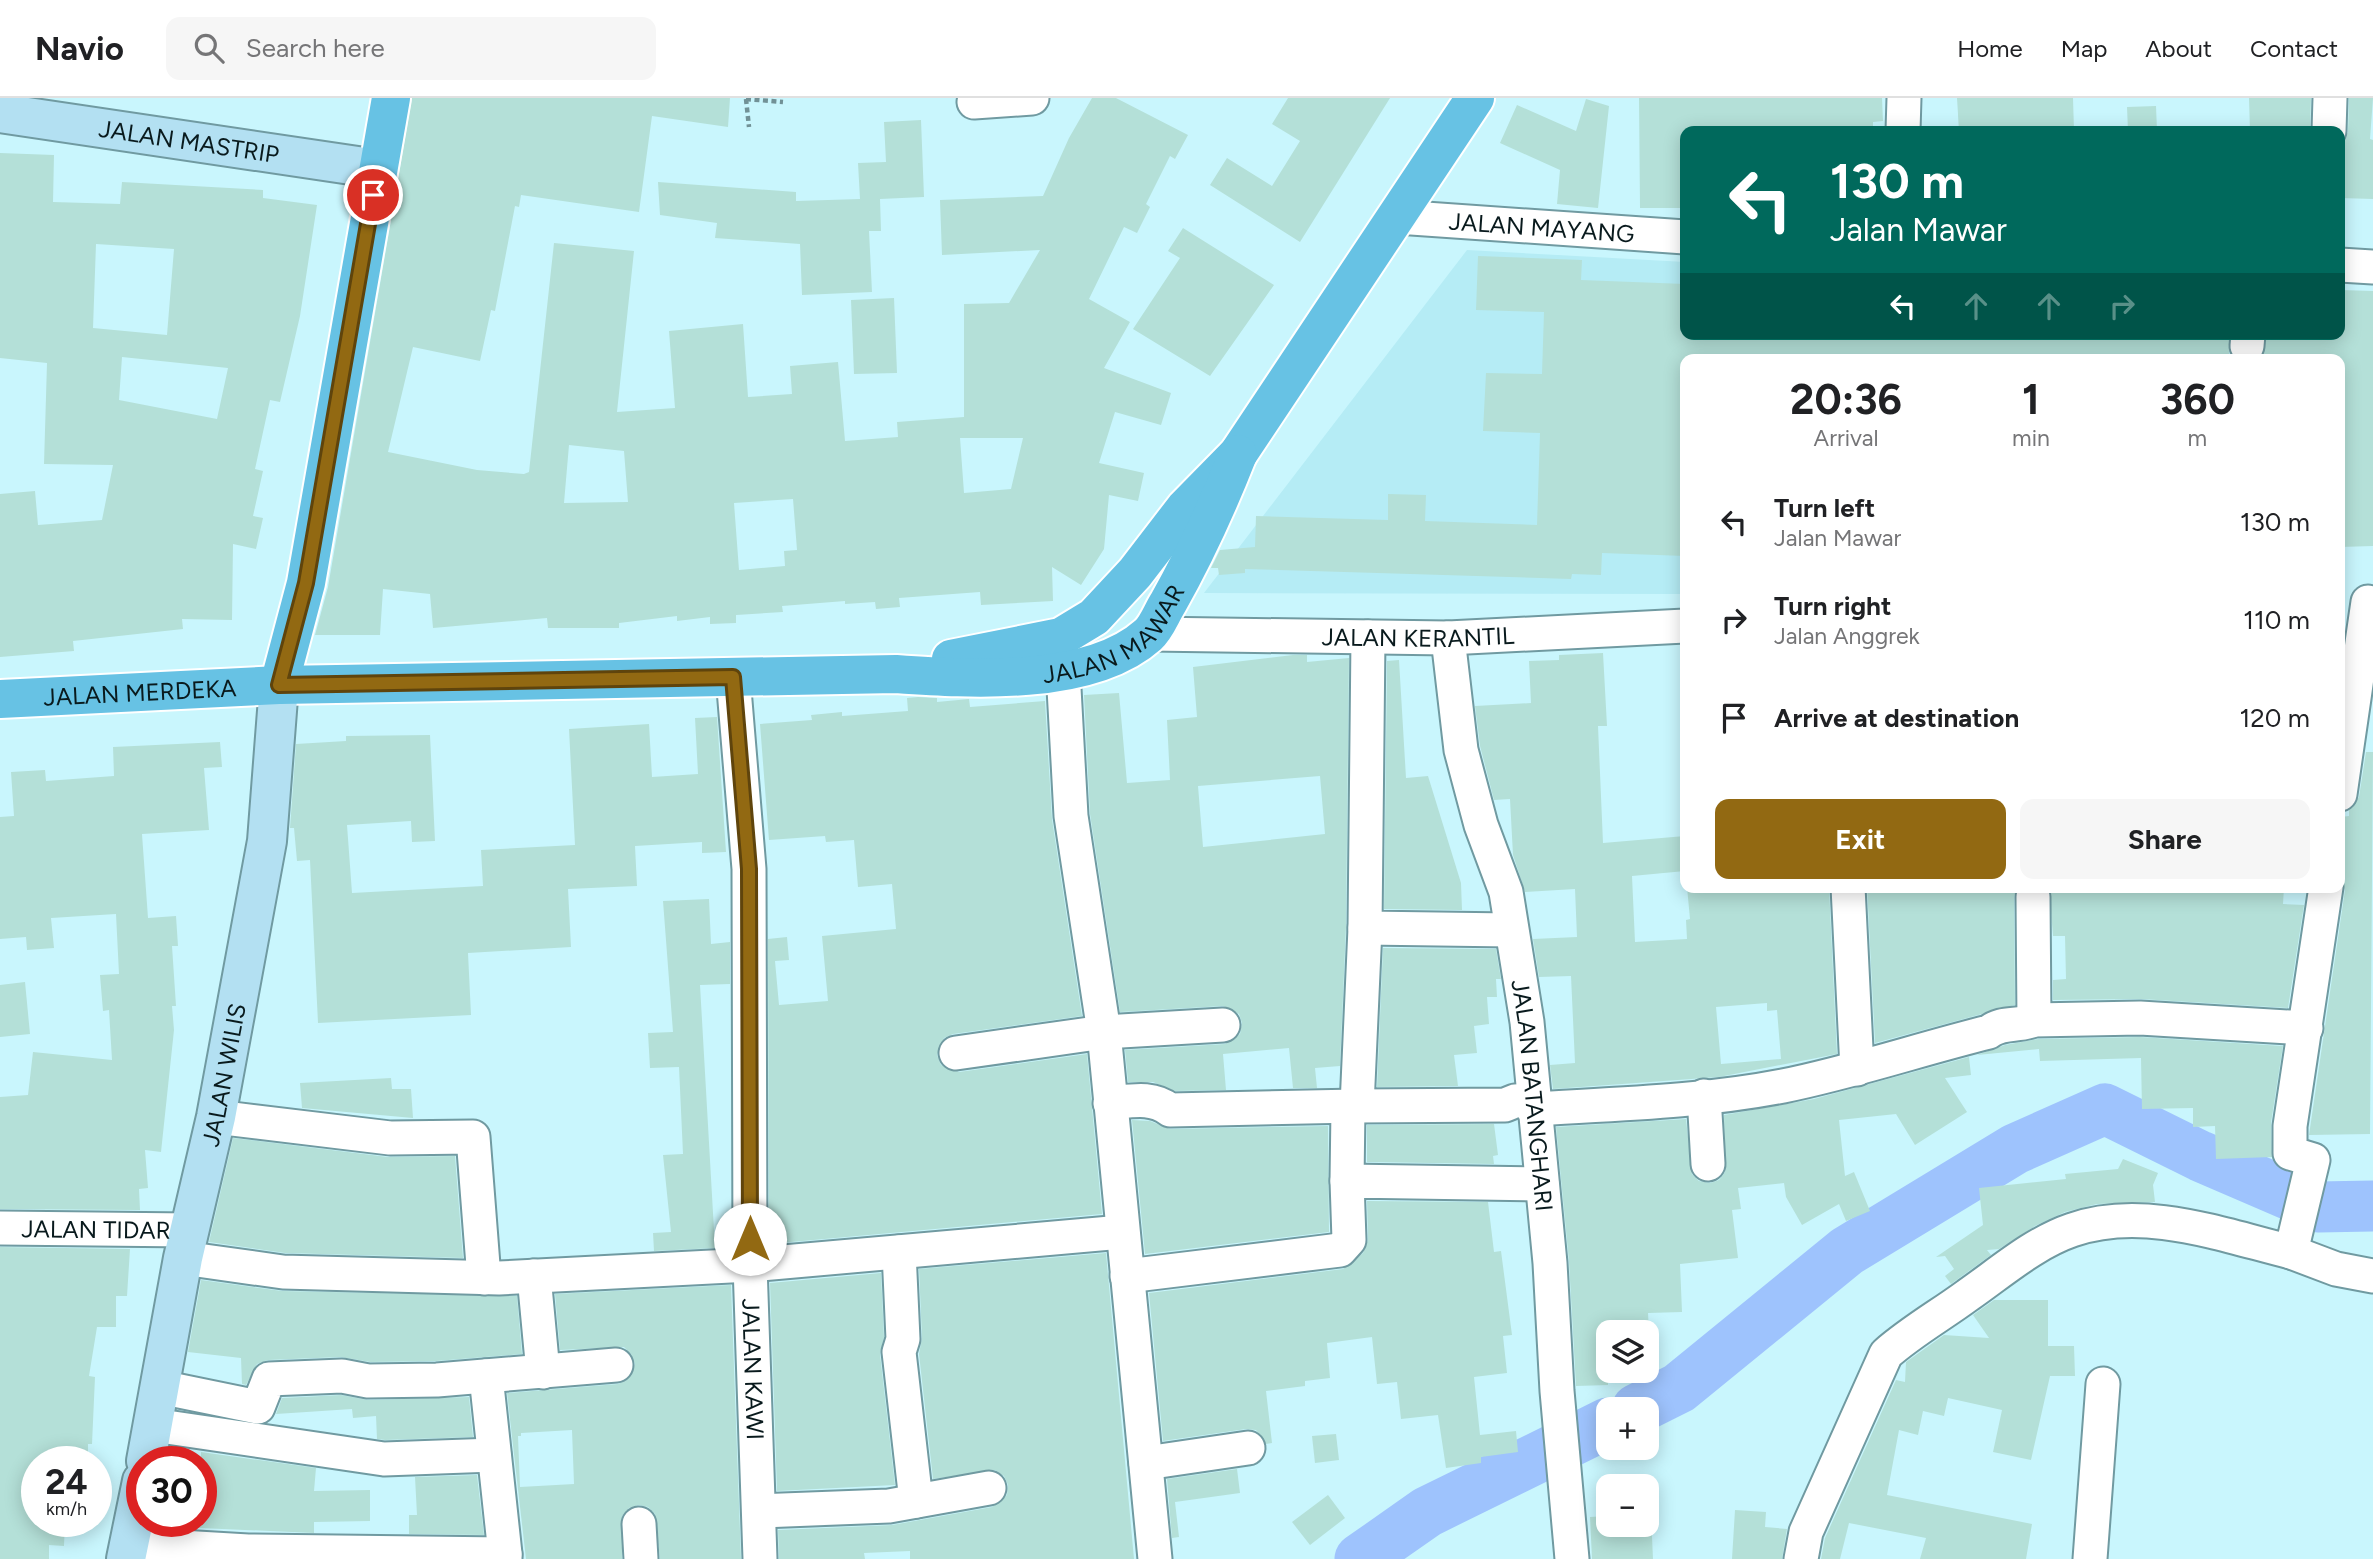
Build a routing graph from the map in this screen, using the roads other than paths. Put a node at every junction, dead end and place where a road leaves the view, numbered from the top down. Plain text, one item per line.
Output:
1 (391, 98) edge
2 (1032, 98) edge
3 (1475, 98) edge
4 (1904, 98) edge
5 (2330, 98) edge
6 (974, 102) dead end
7 (0, 113) edge
8 (1903, 126) edge
9 (2329, 126) edge
10 (378, 169) junction
11 (1397, 217) junction
12 (1680, 237) edge
13 (2345, 265) edge
14 (2373, 267) edge
15 (1238, 454) junction
16 (2360, 603) edge
17 (1680, 625) edge
18 (1150, 634) junction
19 (1368, 637) junction
20 (1448, 638) junction
21 (1063, 670) junction
22 (896, 674) junction
23 (733, 677) junction
24 (279, 685) junction
25 (0, 699) edge
26 (2345, 746) edge
27 (1848, 893) edge
28 (2325, 893) edge
29 (2033, 897) dead end
30 (1366, 929) junction
31 (1511, 930) junction
32 (2034, 1020) junction
33 (1223, 1025) dead end
34 (2306, 1028) junction
35 (1104, 1032) junction
36 (956, 1053) dead end
37 (1857, 1069) junction
38 (1704, 1096) junction
39 (1110, 1103) junction
40 (1533, 1105) junction
41 (1352, 1107) junction
42 (216, 1117) junction
43 (1708, 1164) dead end
44 (1347, 1181) junction
45 (1542, 1184) junction
46 (0, 1228) edge
47 (1122, 1232) junction
48 (187, 1244) junction
49 (2294, 1244) junction
50 (899, 1252) junction
51 (750, 1265) junction
52 (534, 1276) junction
53 (1127, 1276) junction
54 (2373, 1276) edge
55 (484, 1278) junction
56 (616, 1365) dead end
57 (543, 1372) junction
58 (486, 1376) junction
59 (2104, 1384) dead end
60 (160, 1387) junction
61 (150, 1443) edge
62 (1248, 1448) dead end
63 (494, 1455) junction
64 (1146, 1463) junction
65 (989, 1488) dead end
66 (916, 1501) junction
67 (759, 1511) junction
68 (639, 1524) dead end
69 (127, 1551) edge
70 (505, 1557) edge
71 (640, 1559) edge
72 (760, 1559) edge
73 (1155, 1559) edge
74 (1572, 1559) edge
75 (1801, 1559) edge
76 (2090, 1559) edge

1 - 10 main road
2 - 6 street
3 - 11 main road, JALAN MAWAR
4 - 8 street
5 - 9 street
7 - 10 main road, JALAN MASTRIP
10 - 24 main road
11 - 12 street, JALAN MAYANG
11 - 15 main road, JALAN MAWAR
13 - 14 street
15 - 18 main road, JALAN MAWAR
15 - 22 main road, JALAN MAWAR
16 - 26 street
17 - 20 street, JALAN KERANTIL
18 - 19 street, JALAN KERANTIL
18 - 21 main road, JALAN MAWAR
19 - 20 street, JALAN KERANTIL
19 - 30 street
20 - 31 street, JALAN BATANGHARI
21 - 22 main road, JALAN MAWAR
21 - 35 street
22 - 23 main road, JALAN MAWAR
23 - 24 main road, JALAN MAWAR
23 - 51 street, JALAN KAWI
24 - 25 main road, JALAN MERDEKA
24 - 42 main road, JALAN WILIS
27 - 37 street
28 - 34 street
29 - 32 street
30 - 31 street
30 - 41 street
31 - 40 street, JALAN BATANGHARI
32 - 34 street
32 - 37 street
33 - 35 street
34 - 49 street
35 - 36 street
35 - 39 street
37 - 38 street
38 - 40 street
38 - 43 street
39 - 41 street
39 - 47 street
40 - 41 street
40 - 45 street, JALAN BATANGHARI
41 - 44 street
42 - 48 main road, JALAN WILIS
42 - 55 street
44 - 45 street
44 - 53 street
45 - 74 street, JALAN BATANGHARI
46 - 48 street, JALAN TIDAR
47 - 50 street, JALAN TIDAR
47 - 53 street
48 - 55 street, JALAN TIDAR
48 - 60 main road, JALAN WILIS
49 - 54 street
49 - 75 street
50 - 51 street, JALAN TIDAR
50 - 66 street
51 - 52 street, JALAN TIDAR
51 - 67 street, JALAN KAWI
52 - 55 street, JALAN TIDAR
52 - 57 street
53 - 64 street
56 - 57 street
57 - 58 street
58 - 60 street
58 - 63 street
59 - 76 street
60 - 61 main road, JALAN WILIS
61 - 63 street
62 - 64 street
63 - 70 street
64 - 73 street
65 - 66 street
66 - 67 street
67 - 72 street, JALAN KAWI
68 - 71 street
69 - 70 street

